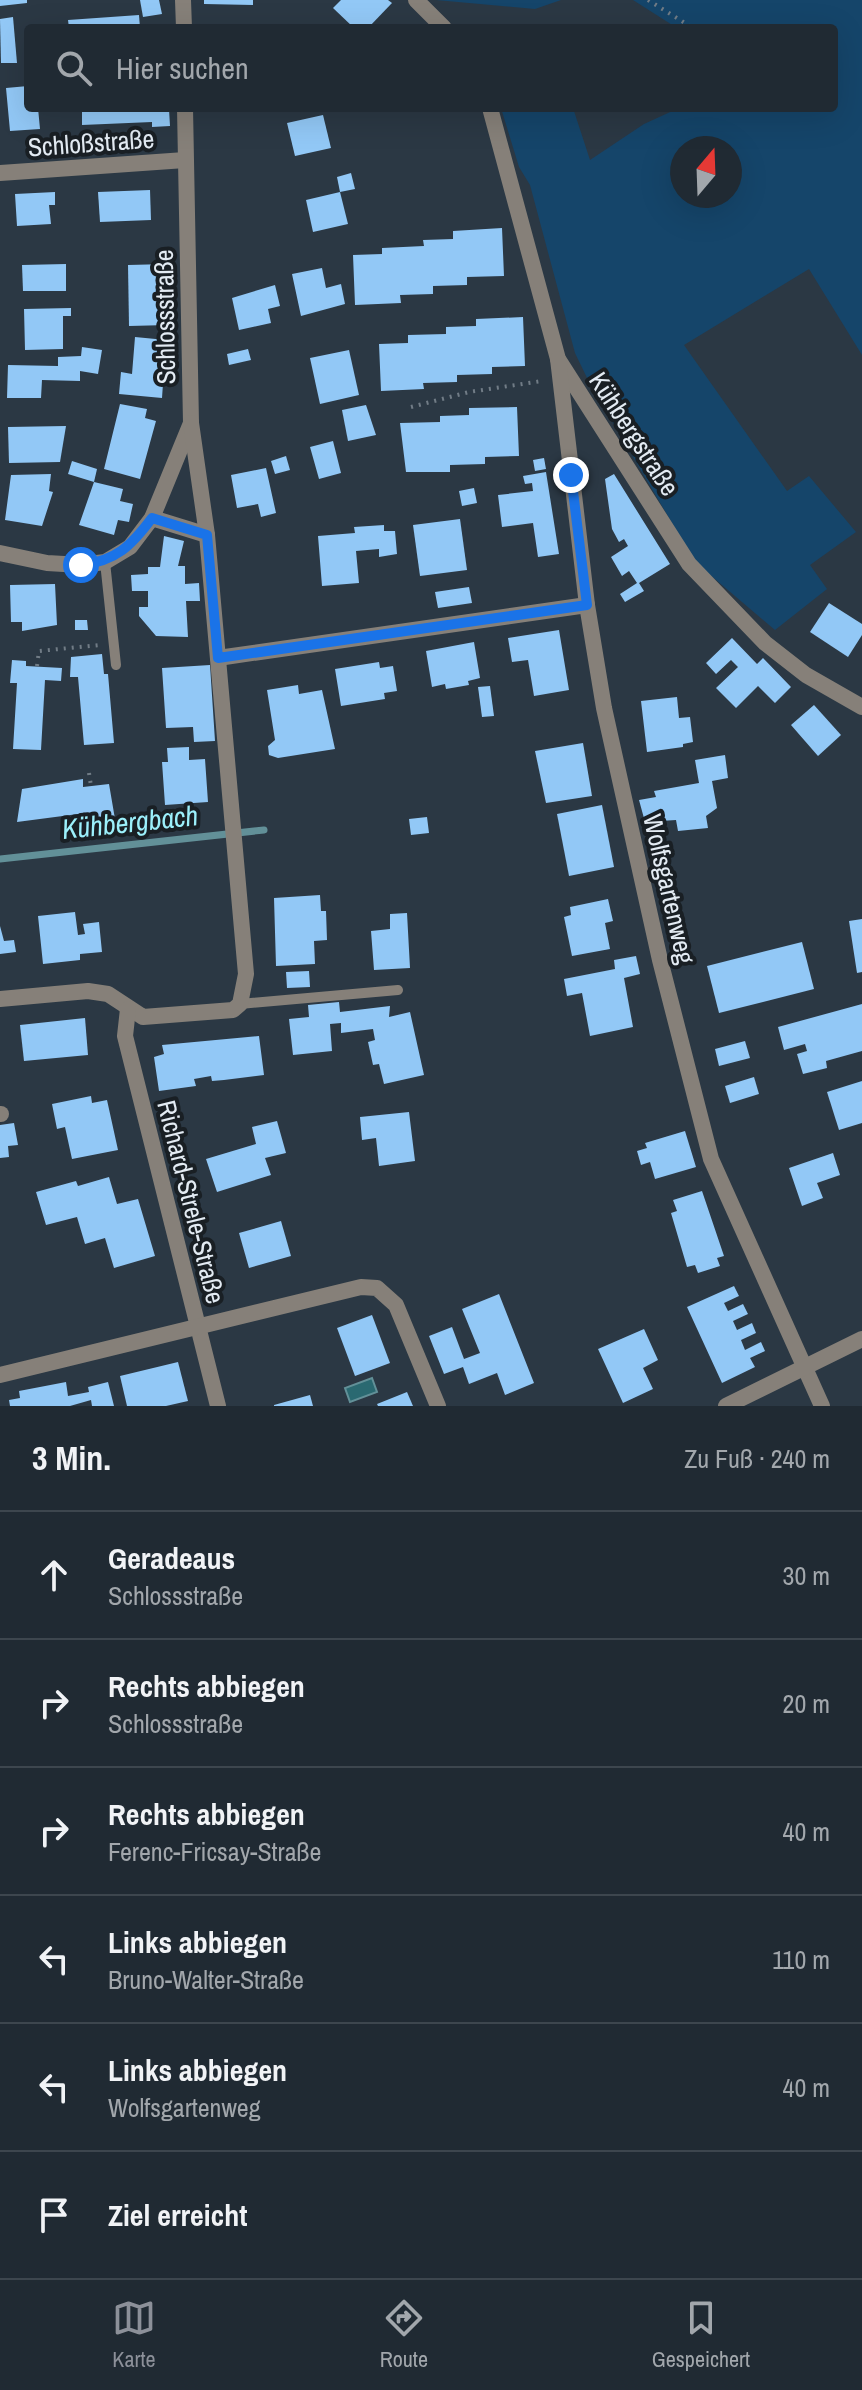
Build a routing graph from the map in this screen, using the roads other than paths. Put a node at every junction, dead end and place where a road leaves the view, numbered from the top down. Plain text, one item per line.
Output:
1 (183, 0) edge
2 (416, 0) edge
3 (184, 24) edge
4 (440, 24) edge
5 (185, 112) edge
6 (491, 112) edge
7 (185, 160) junction
8 (0, 173) edge
9 (558, 359) junction
10 (191, 423) junction
11 (152, 518) junction
12 (207, 535) junction
13 (0, 553) edge
14 (105, 562) junction
15 (587, 605) junction
16 (218, 658) junction
17 (116, 665) dead end
18 (862, 707) edge
19 (398, 990) dead end
20 (0, 999) edge
21 (240, 1004) junction
22 (128, 1009) junction
23 (198, 1329) junction
24 (862, 1339) edge
25 (803, 1368) junction
26 (0, 1375) edge
27 (218, 1406) edge
28 (438, 1406) edge
29 (726, 1406) edge
30 (822, 1406) edge

1 - 3 street
2 - 4 street
5 - 7 street, Schlossstraße
6 - 9 street, Kühbergstraße
7 - 8 street, Schloßstraße
7 - 10 street, Schlossstraße
9 - 15 street, Wolfsgartenweg
9 - 18 street, Kühbergstraße
10 - 11 street, Schlossstraße
10 - 12 street
11 - 12 street
11 - 14 street, Schlossstraße
12 - 16 street
13 - 14 street
14 - 17 lane
15 - 16 street
15 - 25 street, Wolfsgartenweg
16 - 21 street
19 - 21 lane
20 - 22 street
21 - 22 street
22 - 23 street, Richard-Strele-Straße
23 - 26 street
23 - 27 street, Richard-Strele-Straße
23 - 28 street
24 - 25 street
25 - 29 street
25 - 30 street, Wolfsgartenweg

